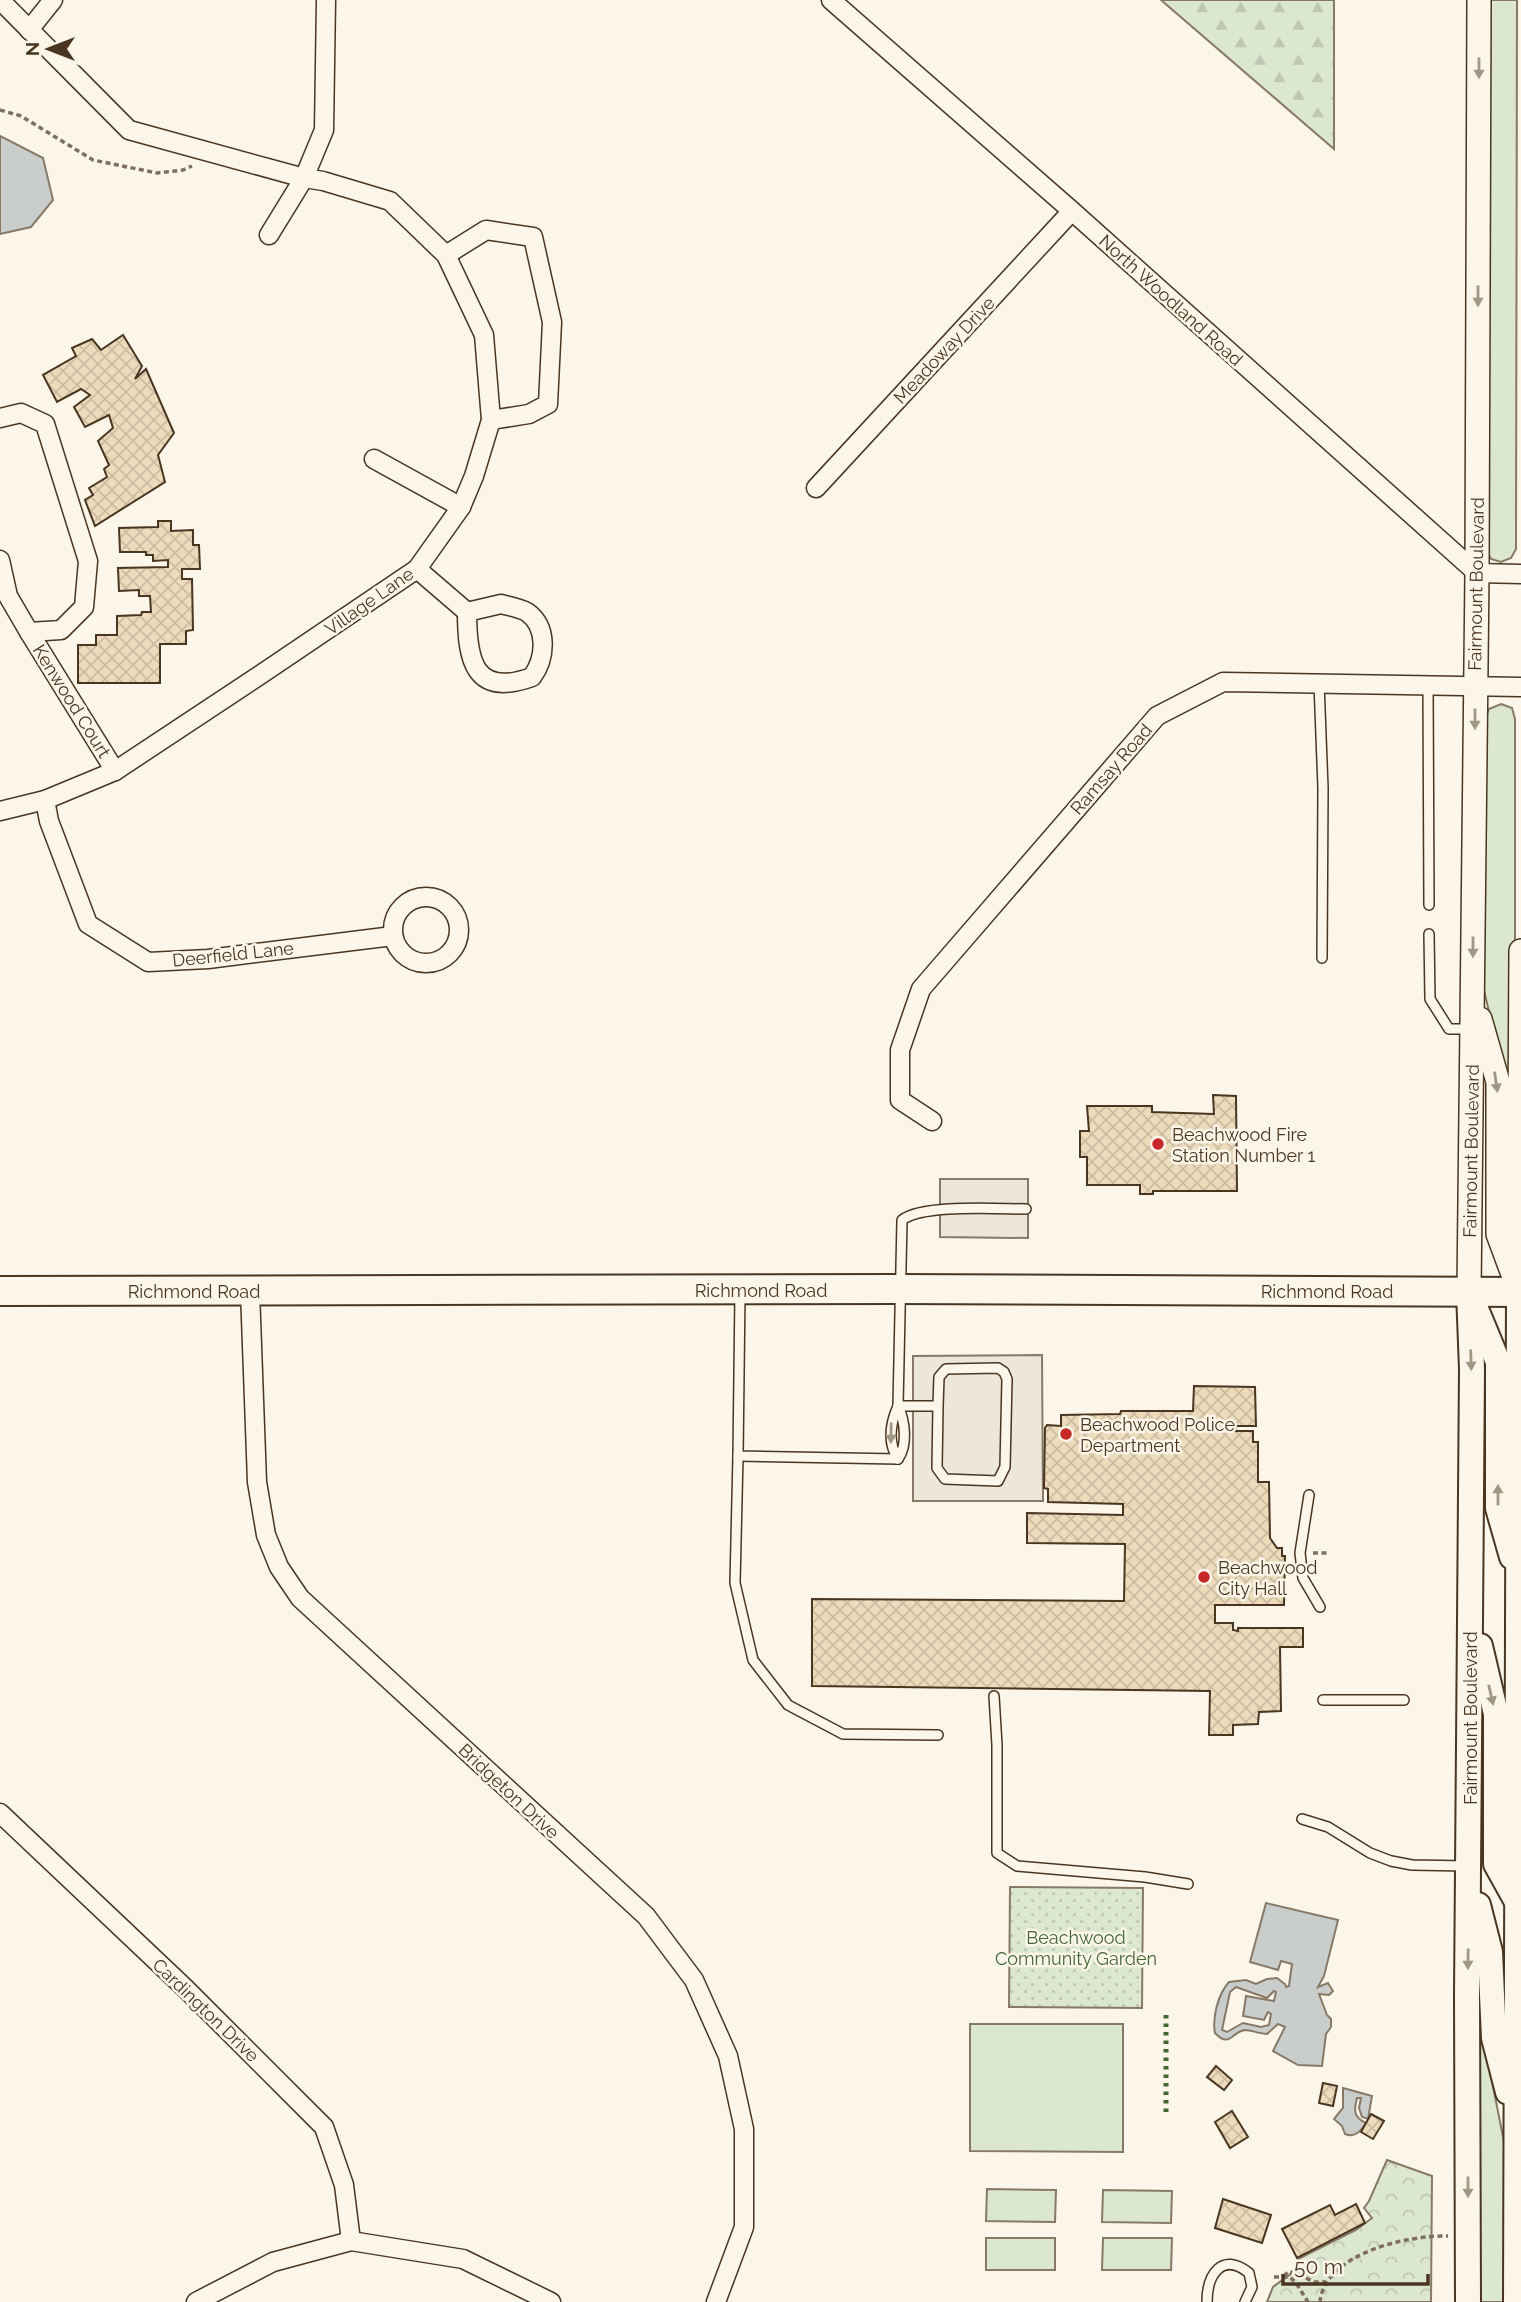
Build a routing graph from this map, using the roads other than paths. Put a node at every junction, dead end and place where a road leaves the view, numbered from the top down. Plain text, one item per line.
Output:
1 (0, 0) edge
2 (53, 0) edge
3 (326, 0) edge
4 (831, 0) edge
5 (1479, 0) edge
6 (29, 30) junction
7 (304, 178) junction
8 (1072, 211) junction
9 (269, 234) dead end
10 (446, 255) junction
11 (0, 418) edge
12 (491, 420) junction
13 (374, 459) dead end
14 (816, 488) dead end
15 (461, 507) junction
16 (0, 560) edge
17 (416, 569) junction
18 (1477, 573) junction
19 (1521, 573) edge
20 (467, 612) junction
21 (29, 632) junction
22 (1319, 682) junction
23 (1429, 685) junction
24 (1475, 687) junction
25 (1521, 687) edge
26 (115, 771) junction
27 (45, 800) junction
28 (0, 811) edge
29 (1429, 905) dead end
30 (1429, 934) dead end
31 (393, 936) dead end
32 (1521, 951) edge
33 (1322, 958) dead end
34 (1473, 993) junction
35 (1472, 1029) junction
36 (932, 1121) dead end
37 (1026, 1209) dead end
38 (899, 1289) junction
39 (740, 1290) junction
40 (0, 1291) edge
41 (250, 1291) junction
42 (1469, 1292) junction
43 (1520, 1292) edge
44 (898, 1406) junction
45 (938, 1406) junction
46 (738, 1456) junction
47 (1309, 1495) dead end
48 (1520, 1585) edge
49 (1470, 1605) junction
50 (1320, 1607) dead end
51 (1520, 1632) edge
52 (994, 1696) dead end
53 (1323, 1700) dead end
54 (1404, 1700) dead end
55 (938, 1735) dead end
56 (1520, 1753) edge
57 (0, 1813) edge
58 (1302, 1819) dead end
59 (1469, 1867) junction
60 (1188, 1884) dead end
61 (1518, 1902) junction
62 (1516, 2122) junction
63 (1519, 2211) edge
64 (351, 2241) junction
65 (544, 2300) edge
66 (196, 2302) edge
67 (716, 2302) edge
68 (1207, 2302) edge
69 (1245, 2302) edge
70 (1468, 2302) edge
71 (1516, 2302) edge

1 - 6 street, Village Lane
2 - 6 street
3 - 7 street
4 - 8 street, North Woodland Road
5 -> 18 street, Fairmount Boulevard
6 - 7 street, Village Lane
7 - 9 street
7 - 10 street, Village Lane
8 - 14 street, Meadoway Drive
8 - 18 street, North Woodland Road
10 - 12 street, Village Lane
10 - 12 street
11 - 21 street, Kenwood Court
12 - 15 street, Village Lane
13 - 15 street
15 - 17 street, Village Lane
16 - 21 street, Kenwood Court
17 - 20 street
17 - 26 street, Village Lane
18 - 19 street
18 - 24 street, Fairmount Boulevard
20 - 20 street
21 - 26 street, Kenwood Court
22 - 23 street, Ramsay Road
22 - 33 lane
22 - 36 street, Ramsay Road
23 - 24 street, Ramsay Road
23 - 29 lane
24 - 25 street, Ramsay Road
24 -> 34 street, Fairmount Boulevard
26 - 27 street, Village Lane
27 - 28 street, Village Lane
27 - 31 street, Deerfield Lane
30 - 35 lane
32 - 43 street
34 - 35 street, Fairmount Boulevard
34 -> 43 street
35 - 42 street, Fairmount Boulevard
37 - 38 lane
38 - 39 main road, Richmond Road
38 - 42 main road, Richmond Road
38 - 44 lane
39 - 41 main road, Richmond Road
39 - 46 lane
40 - 41 main road, Richmond Road
41 - 67 street, Bridgeton Drive
42 - 43 main road, Richmond Road
48 -> 42 main road
42 -> 49 main road, Fairmount Boulevard
43 - 48 main road
44 - 45 lane
44 - 46 lane
45 - 45 lane
46 - 55 lane
47 - 50 lane
48 - 51 main road
49 - 59 main road, Fairmount Boulevard
49 -> 61 main road
51 - 56 main road
52 - 60 lane
53 - 54 lane
56 - 61 main road
57 - 64 street, Cardington Drive
58 - 59 lane
59 - 62 main road
59 -> 70 main road, Fairmount Boulevard
61 - 62 main road
62 - 63 main road
63 - 71 main road
64 - 65 street
64 - 66 street
68 - 69 lane

